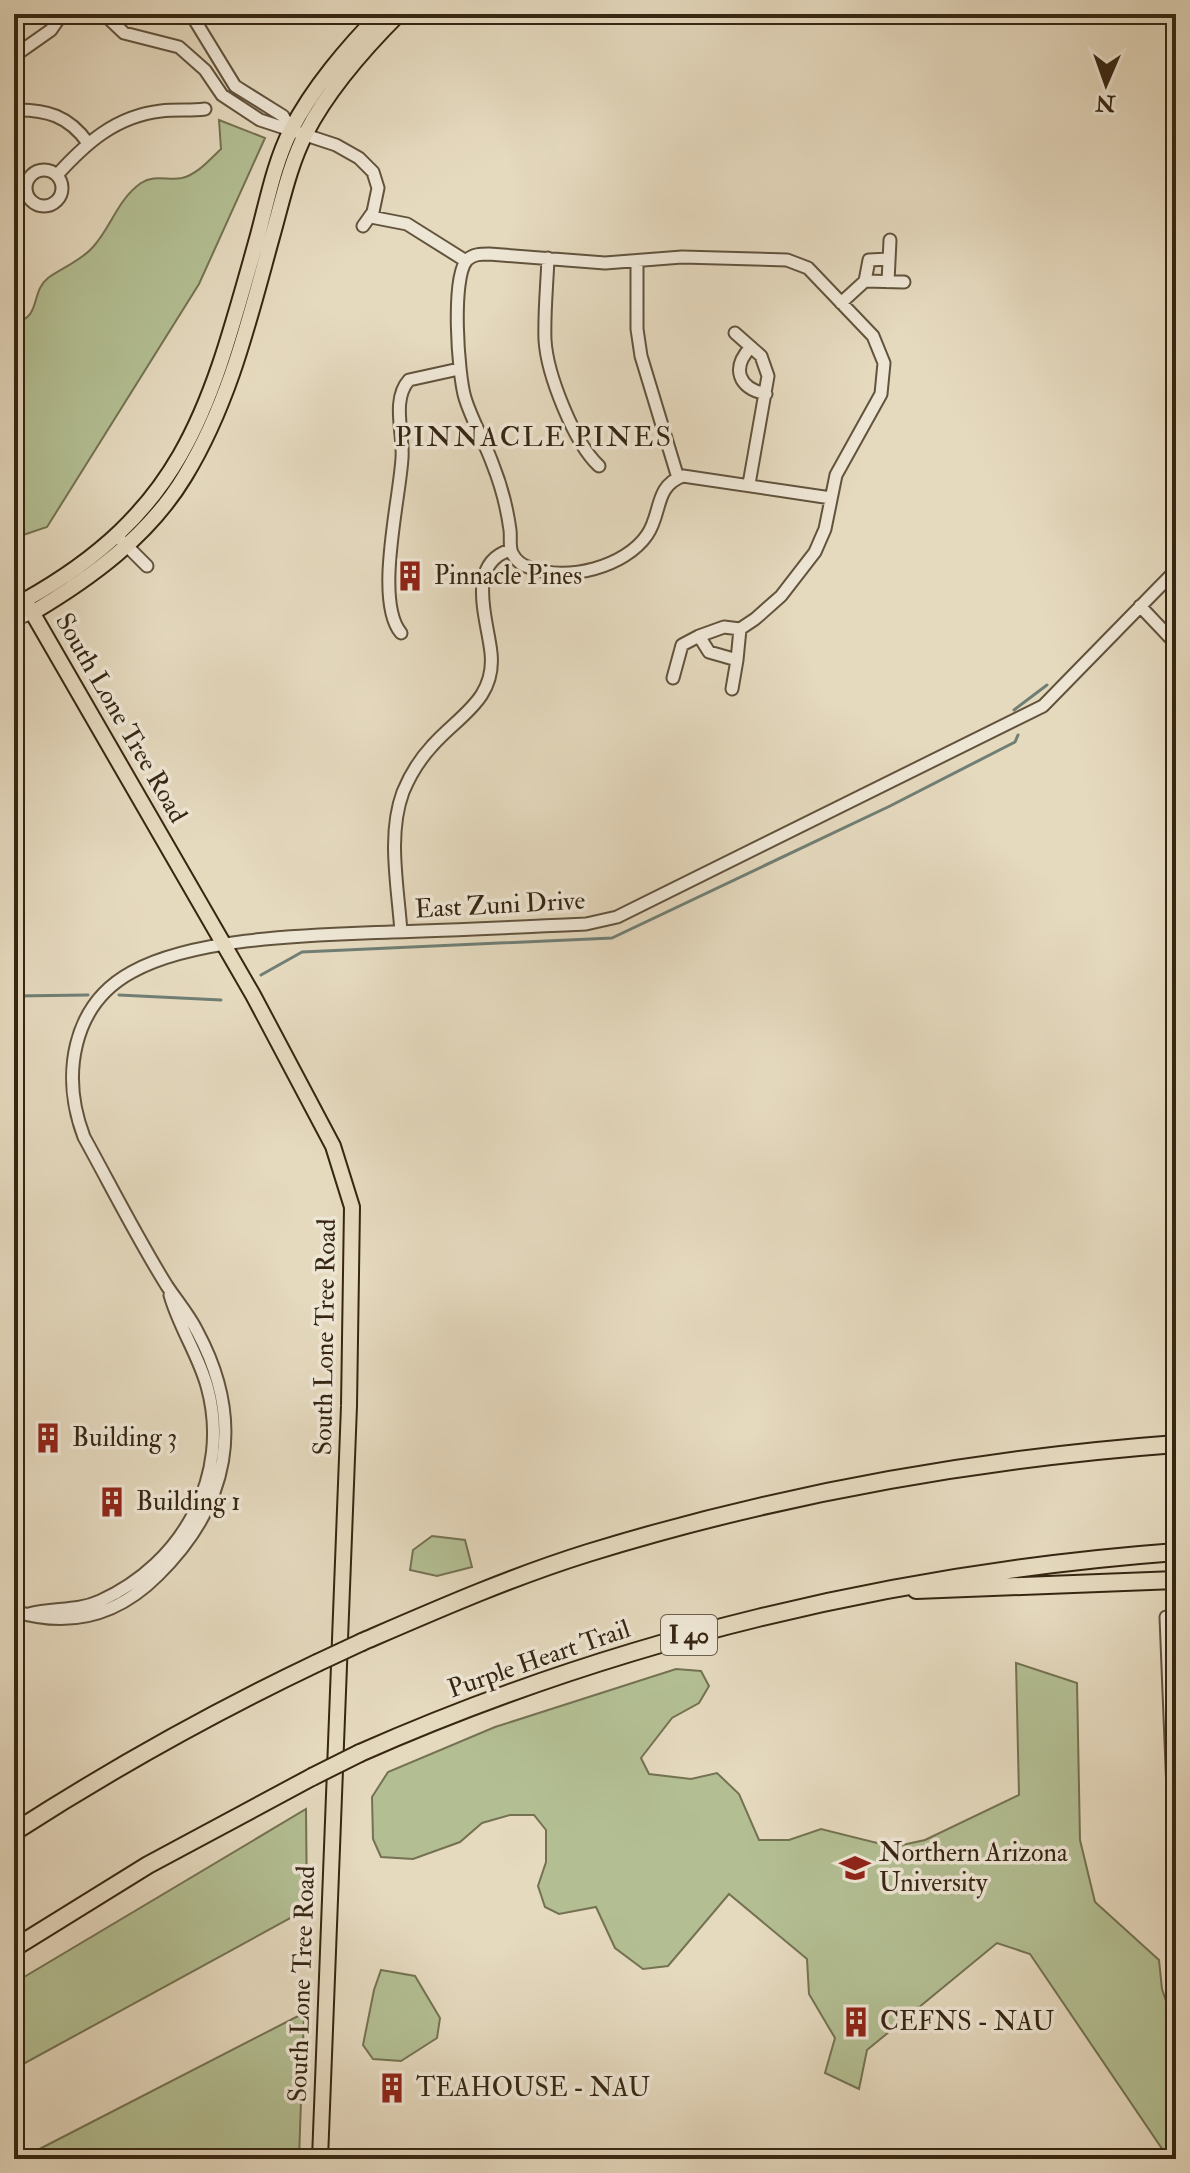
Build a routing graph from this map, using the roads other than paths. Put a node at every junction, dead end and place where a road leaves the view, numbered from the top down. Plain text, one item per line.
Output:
1 (62, 14) edge
2 (104, 14) edge
3 (191, 14) edge
4 (380, 14) edge
5 (399, 14) edge
6 (14, 56) edge
7 (205, 109) dead end
8 (14, 110) edge
9 (298, 132) junction
10 (88, 143) junction
11 (57, 175) dead end
12 (890, 240) dead end
13 (548, 258) junction
14 (889, 259) junction
15 (466, 261) junction
16 (637, 261) junction
17 (865, 281) junction
18 (888, 282) junction
19 (904, 282) dead end
20 (841, 303) junction
21 (735, 333) dead end
22 (751, 347) junction
23 (459, 369) junction
24 (766, 394) junction
25 (599, 466) dead end
26 (678, 478) junction
27 (749, 484) junction
28 (831, 498) junction
29 (122, 541) junction
30 (510, 550) junction
31 (147, 566) dead end
32 (1176, 570) edge
33 (24, 606) edge
34 (1140, 606) junction
35 (14, 620) edge
36 (740, 629) junction
37 (401, 633) dead end
38 (699, 636) junction
39 (1176, 644) edge
40 (737, 660) junction
41 (673, 678) dead end
42 (732, 689) dead end
43 (401, 932) junction
44 (225, 946) junction
45 (1176, 1444) edge
46 (1176, 1552) edge
47 (1176, 1580) edge
48 (902, 1590) junction
49 (14, 1611) edge
50 (1166, 1617) dead end
51 (14, 1832) edge
52 (1175, 1865) edge
53 (14, 1948) edge
54 (1173, 1957) dead end
55 (320, 2159) edge

1 - 6 street
2 - 9 street
3 - 9 street
4 - 9 main road
5 - 9 main road
7 - 10 street
8 - 10 street
9 - 15 street
9 - 29 main road
10 - 11 street
12 - 14 street
13 - 15 street
13 - 16 street
13 - 25 street
14 - 17 street
14 - 18 street
15 - 23 street
16 - 20 street
16 - 26 street
17 - 18 street
17 - 20 street
18 - 19 street
20 - 28 street
21 - 22 street
22 - 24 street
22 - 24 street
23 - 30 street
23 - 37 street
24 - 27 street
26 - 27 street
26 - 30 street
27 - 28 street
28 - 36 street
29 - 31 street
29 - 33 main road
30 - 43 street
32 - 34 street, East Zuni Drive
33 - 35 street
33 - 44 main road, South Lone Tree Road
34 - 39 street
34 - 43 street, East Zuni Drive
36 - 38 street
36 - 40 street
38 - 40 street
38 - 41 street
40 - 42 street
43 - 44 street, East Zuni Drive
44 - 49 street, East Zuni Drive
44 - 55 main road, South Lone Tree Road
45 - 51 highway, bridge
46 - 48 highway, Purple Heart Trail / I 40
47 - 48 highway
48 - 53 highway, Purple Heart Trail / I 40, bridge
50 - 52 street
52 - 54 street

